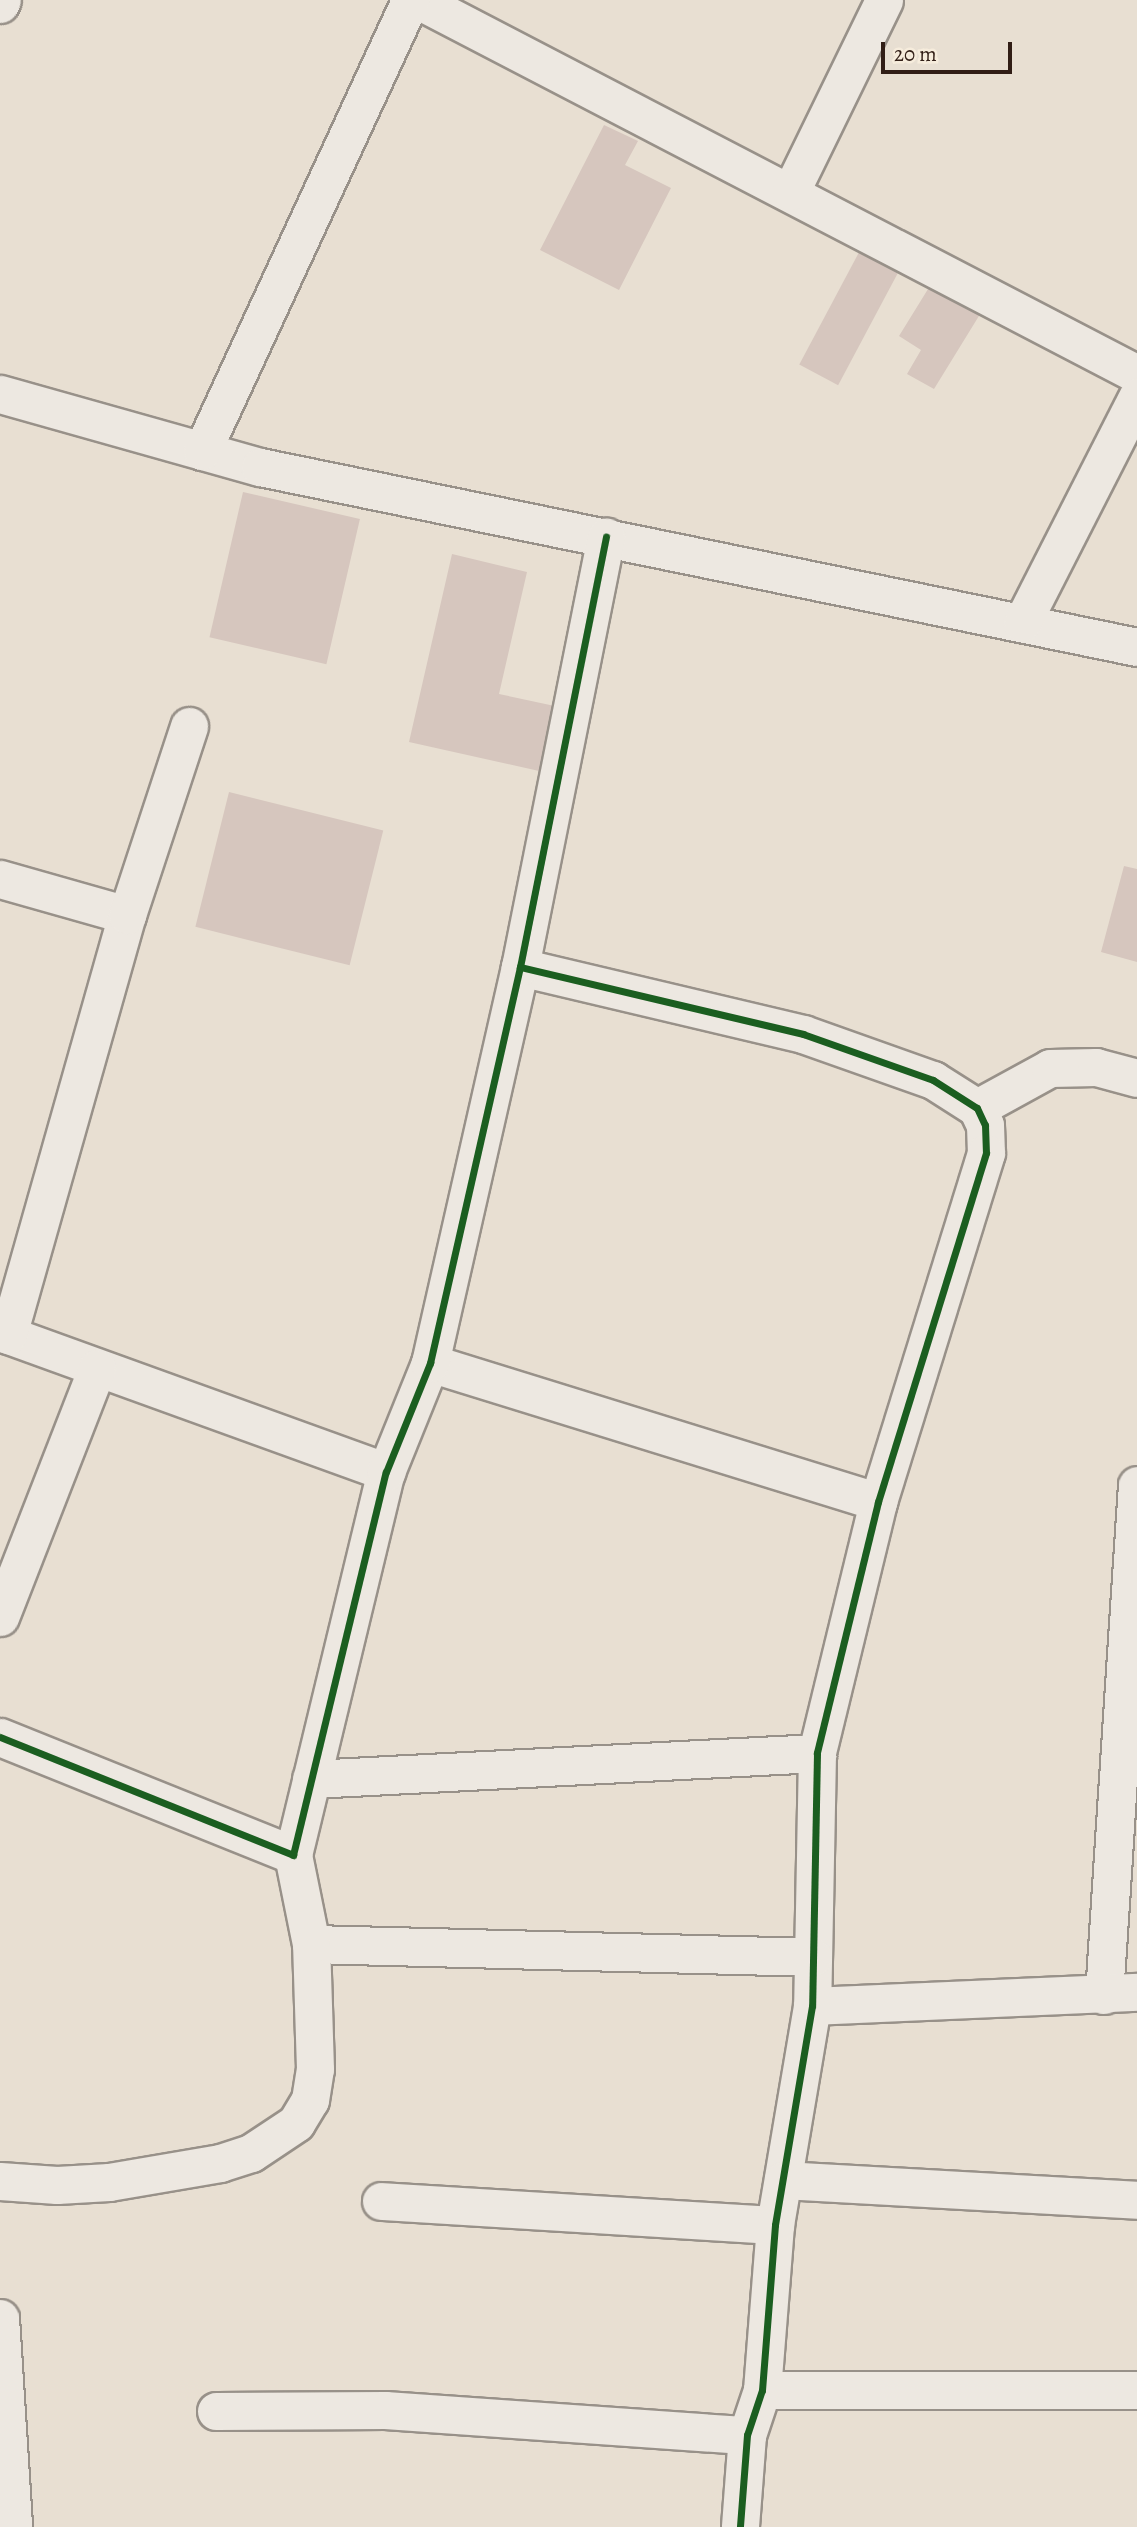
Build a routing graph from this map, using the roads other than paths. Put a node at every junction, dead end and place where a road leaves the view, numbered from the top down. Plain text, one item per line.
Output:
1 (410, 0) edge
2 (418, 0) edge
3 (884, 0) edge
4 (791, 191) junction
5 (1137, 374) edge
6 (0, 394) edge
7 (1137, 397) edge
8 (202, 450) junction
9 (606, 536) junction
10 (1022, 623) junction
11 (1137, 647) edge
12 (190, 726) dead end
13 (0, 879) edge
14 (127, 915) junction
15 (520, 967) junction
16 (1137, 1078) edge
17 (977, 1108) junction
18 (4, 1333) edge
19 (430, 1363) junction
20 (97, 1368) junction
21 (386, 1472) junction
22 (1137, 1485) edge
23 (878, 1502) junction
24 (0, 1617) edge
25 (0, 1737) edge
26 (817, 1753) junction
27 (311, 1779) junction
28 (293, 1855) junction
29 (311, 1944) junction
30 (813, 1957) junction
31 (1121, 1994) edge
32 (812, 2006) junction
33 (783, 2180) junction
34 (0, 2181) edge
35 (1137, 2200) edge
36 (381, 2202) dead end
37 (775, 2225) junction
38 (0, 2318) edge
39 (762, 2390) junction
40 (1137, 2390) edge
41 (216, 2411) dead end
42 (747, 2435) junction
43 (13, 2527) edge
44 (740, 2527) edge

1 - 8 street
2 - 4 street
3 - 4 street
4 - 5 street
6 - 8 street
7 - 10 street
8 - 9 street
9 - 10 street
9 - 15 street
10 - 11 street
12 - 14 street
13 - 14 street
14 - 18 street
15 - 17 street
15 - 19 street
16 - 17 street
17 - 23 street
18 - 20 street
19 - 21 street
19 - 23 street
20 - 21 street
20 - 24 street
21 - 27 street
22 - 31 street
23 - 26 street
25 - 28 street
26 - 27 street
26 - 30 street
27 - 28 street
28 - 29 street
29 - 30 street
29 - 34 street
30 - 32 street
31 - 32 street
32 - 33 street
33 - 35 street
33 - 37 street
36 - 37 street
37 - 39 street
38 - 43 street
39 - 40 street
39 - 42 street
41 - 42 street
42 - 44 street

